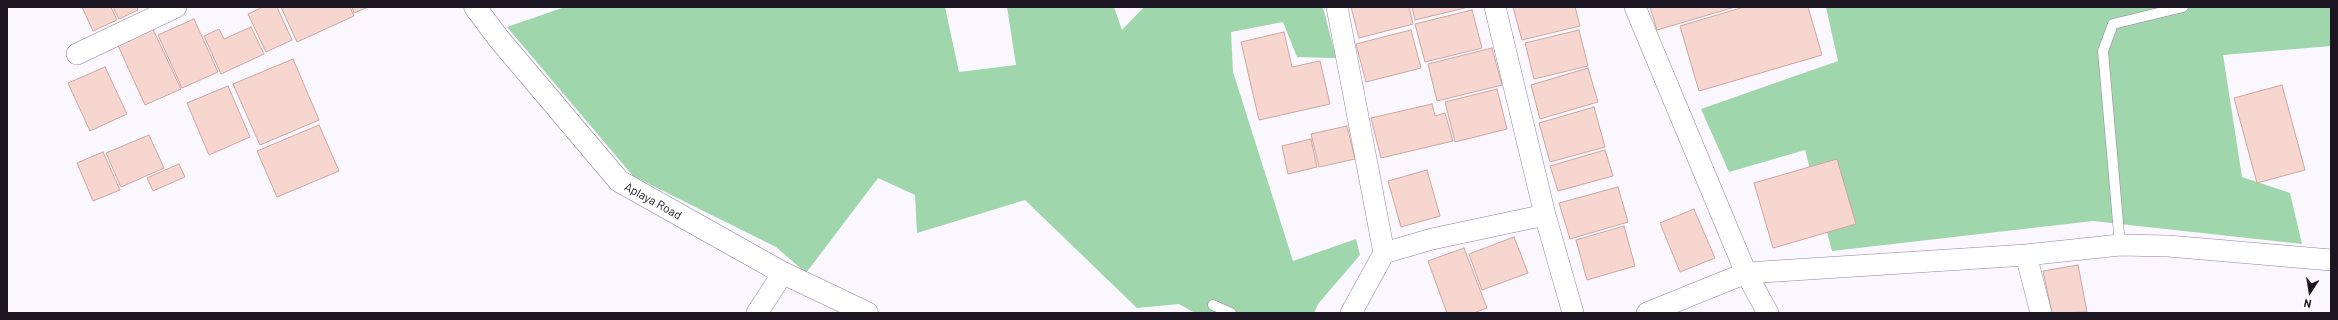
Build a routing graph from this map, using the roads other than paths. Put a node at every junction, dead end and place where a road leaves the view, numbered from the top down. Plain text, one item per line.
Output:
1 (176, 7) edge
2 (475, 7) edge
3 (1337, 7) edge
4 (1495, 7) edge
5 (1635, 7) edge
6 (2183, 7) edge
7 (77, 54) dead end
8 (1545, 215) junction
9 (2120, 245) junction
10 (1384, 253) junction
11 (2026, 255) junction
12 (2331, 260) edge
13 (782, 273) junction
14 (1746, 273) junction
15 (1213, 305) dead end
16 (757, 313) edge
17 (867, 313) edge
18 (1231, 313) edge
19 (1351, 313) edge
20 (1572, 313) edge
21 (1647, 313) edge
22 (1768, 313) edge
23 (2041, 313) edge

1 - 7 street
2 - 13 street, Aplaya Road
3 - 10 street
4 - 8 street
5 - 14 street
6 - 9 lane
8 - 10 street
8 - 20 street
9 - 11 street
9 - 12 street
10 - 19 street
11 - 14 street
11 - 23 street
13 - 16 street
13 - 17 street, Aplaya Road
14 - 21 street
14 - 22 street
15 - 18 lane

